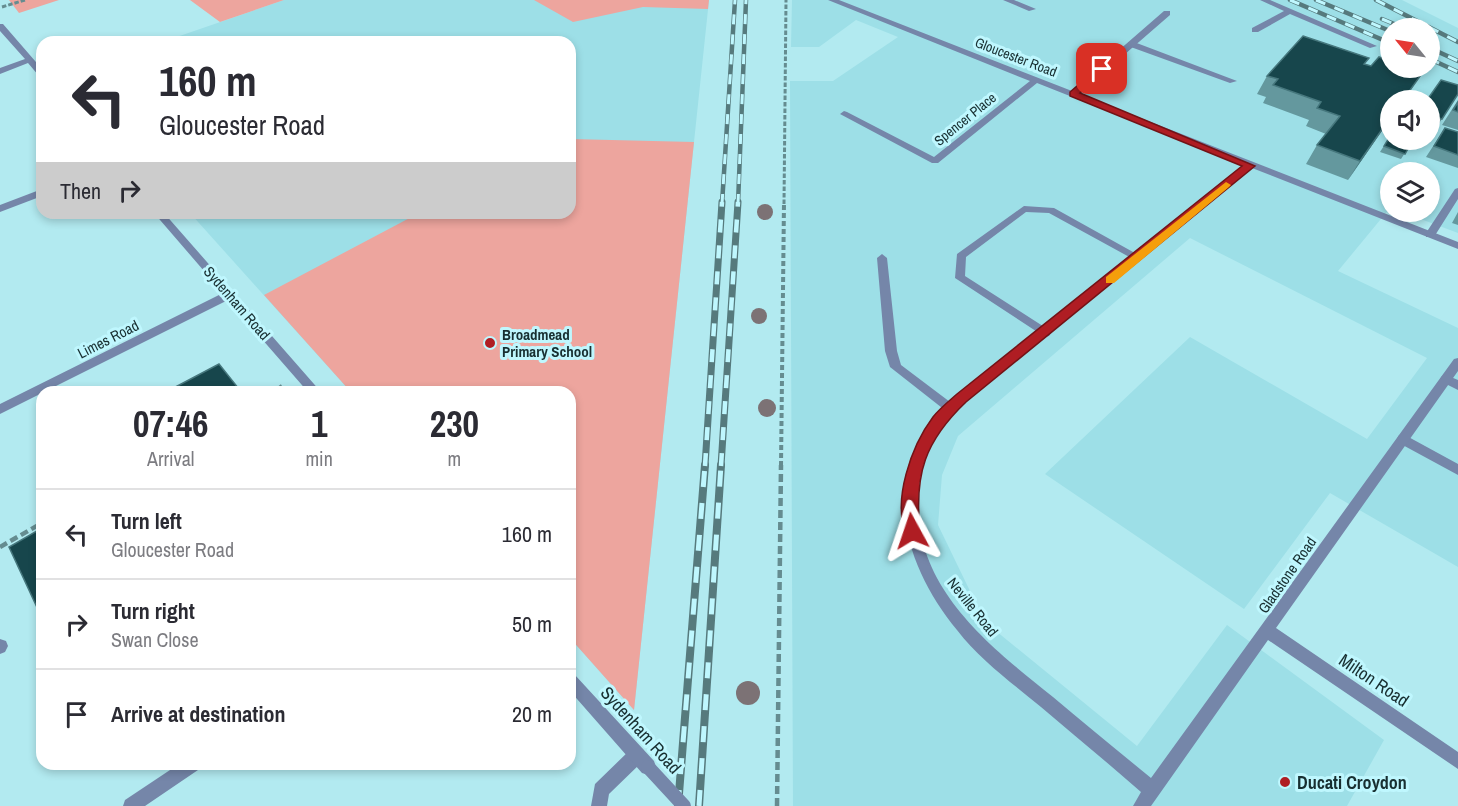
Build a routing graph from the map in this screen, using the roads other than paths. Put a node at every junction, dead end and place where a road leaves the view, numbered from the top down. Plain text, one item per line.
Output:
1 (832, 0) edge
2 (1007, 0) edge
3 (1264, 0) edge
4 (1032, 9) dead end
5 (1290, 11) junction
6 (1167, 13) dead end
7 (0, 26) edge
8 (1255, 30) dead end
9 (1131, 44) junction
10 (1373, 46) dead end
11 (30, 60) junction
12 (36, 67) edge
13 (0, 71) edge
14 (1037, 79) junction
15 (1233, 81) dead end
16 (1074, 94) junction
17 (844, 114) dead end
18 (1249, 166) junction
19 (1458, 191) edge
20 (36, 194) edge
21 (0, 209) edge
22 (164, 219) edge
23 (1430, 235) junction
24 (1458, 246) edge
25 (1137, 257) junction
26 (882, 258) dead end
27 (229, 295) junction
28 (1045, 333) junction
29 (1458, 362) edge
30 (1452, 382) edge
31 (46, 386) edge
32 (310, 386) edge
33 (36, 391) edge
34 (950, 408) junction
35 (0, 409) edge
36 (1403, 439) junction
37 (1458, 470) edge
38 (1268, 631) junction
39 (576, 687) edge
40 (643, 761) junction
41 (1458, 761) edge
42 (183, 770) edge
43 (1152, 790) junction
44 (131, 806) edge
45 (599, 806) edge
46 (684, 806) edge
47 (1142, 806) edge

1 - 14 street, Gloucester Road
2 - 4 street
3 - 5 street
5 - 8 street
5 - 10 street
6 - 9 street
7 - 11 street
9 - 15 street
9 - 16 street
11 - 12 street
11 - 13 street
14 - 16 street, Gloucester Road
14 - 17 street, Spencer Place
16 - 18 street, Gloucester Road
18 - 23 street, Gloucester Road
18 - 25 street, Neville Road
19 - 23 street
20 - 21 street
22 - 27 street, Sydenham Road
23 - 24 street, Gloucester Road
25 - 28 street, Neville Road
25 - 28 street
26 - 34 street
27 - 31 street, Limes Road
27 - 32 street, Sydenham Road
28 - 34 street, Neville Road
29 - 30 street, Gladstone Road
30 - 36 street, Gladstone Road
33 - 35 street, Limes Road
34 - 43 street, Neville Road
36 - 37 street
36 - 38 street, Gladstone Road
38 - 41 street, Milton Road
38 - 43 street, Gladstone Road
39 - 40 street, Sydenham Road
40 - 45 street
40 - 46 street, Sydenham Road, bridge
42 - 44 street
43 - 47 street, Gladstone Road

